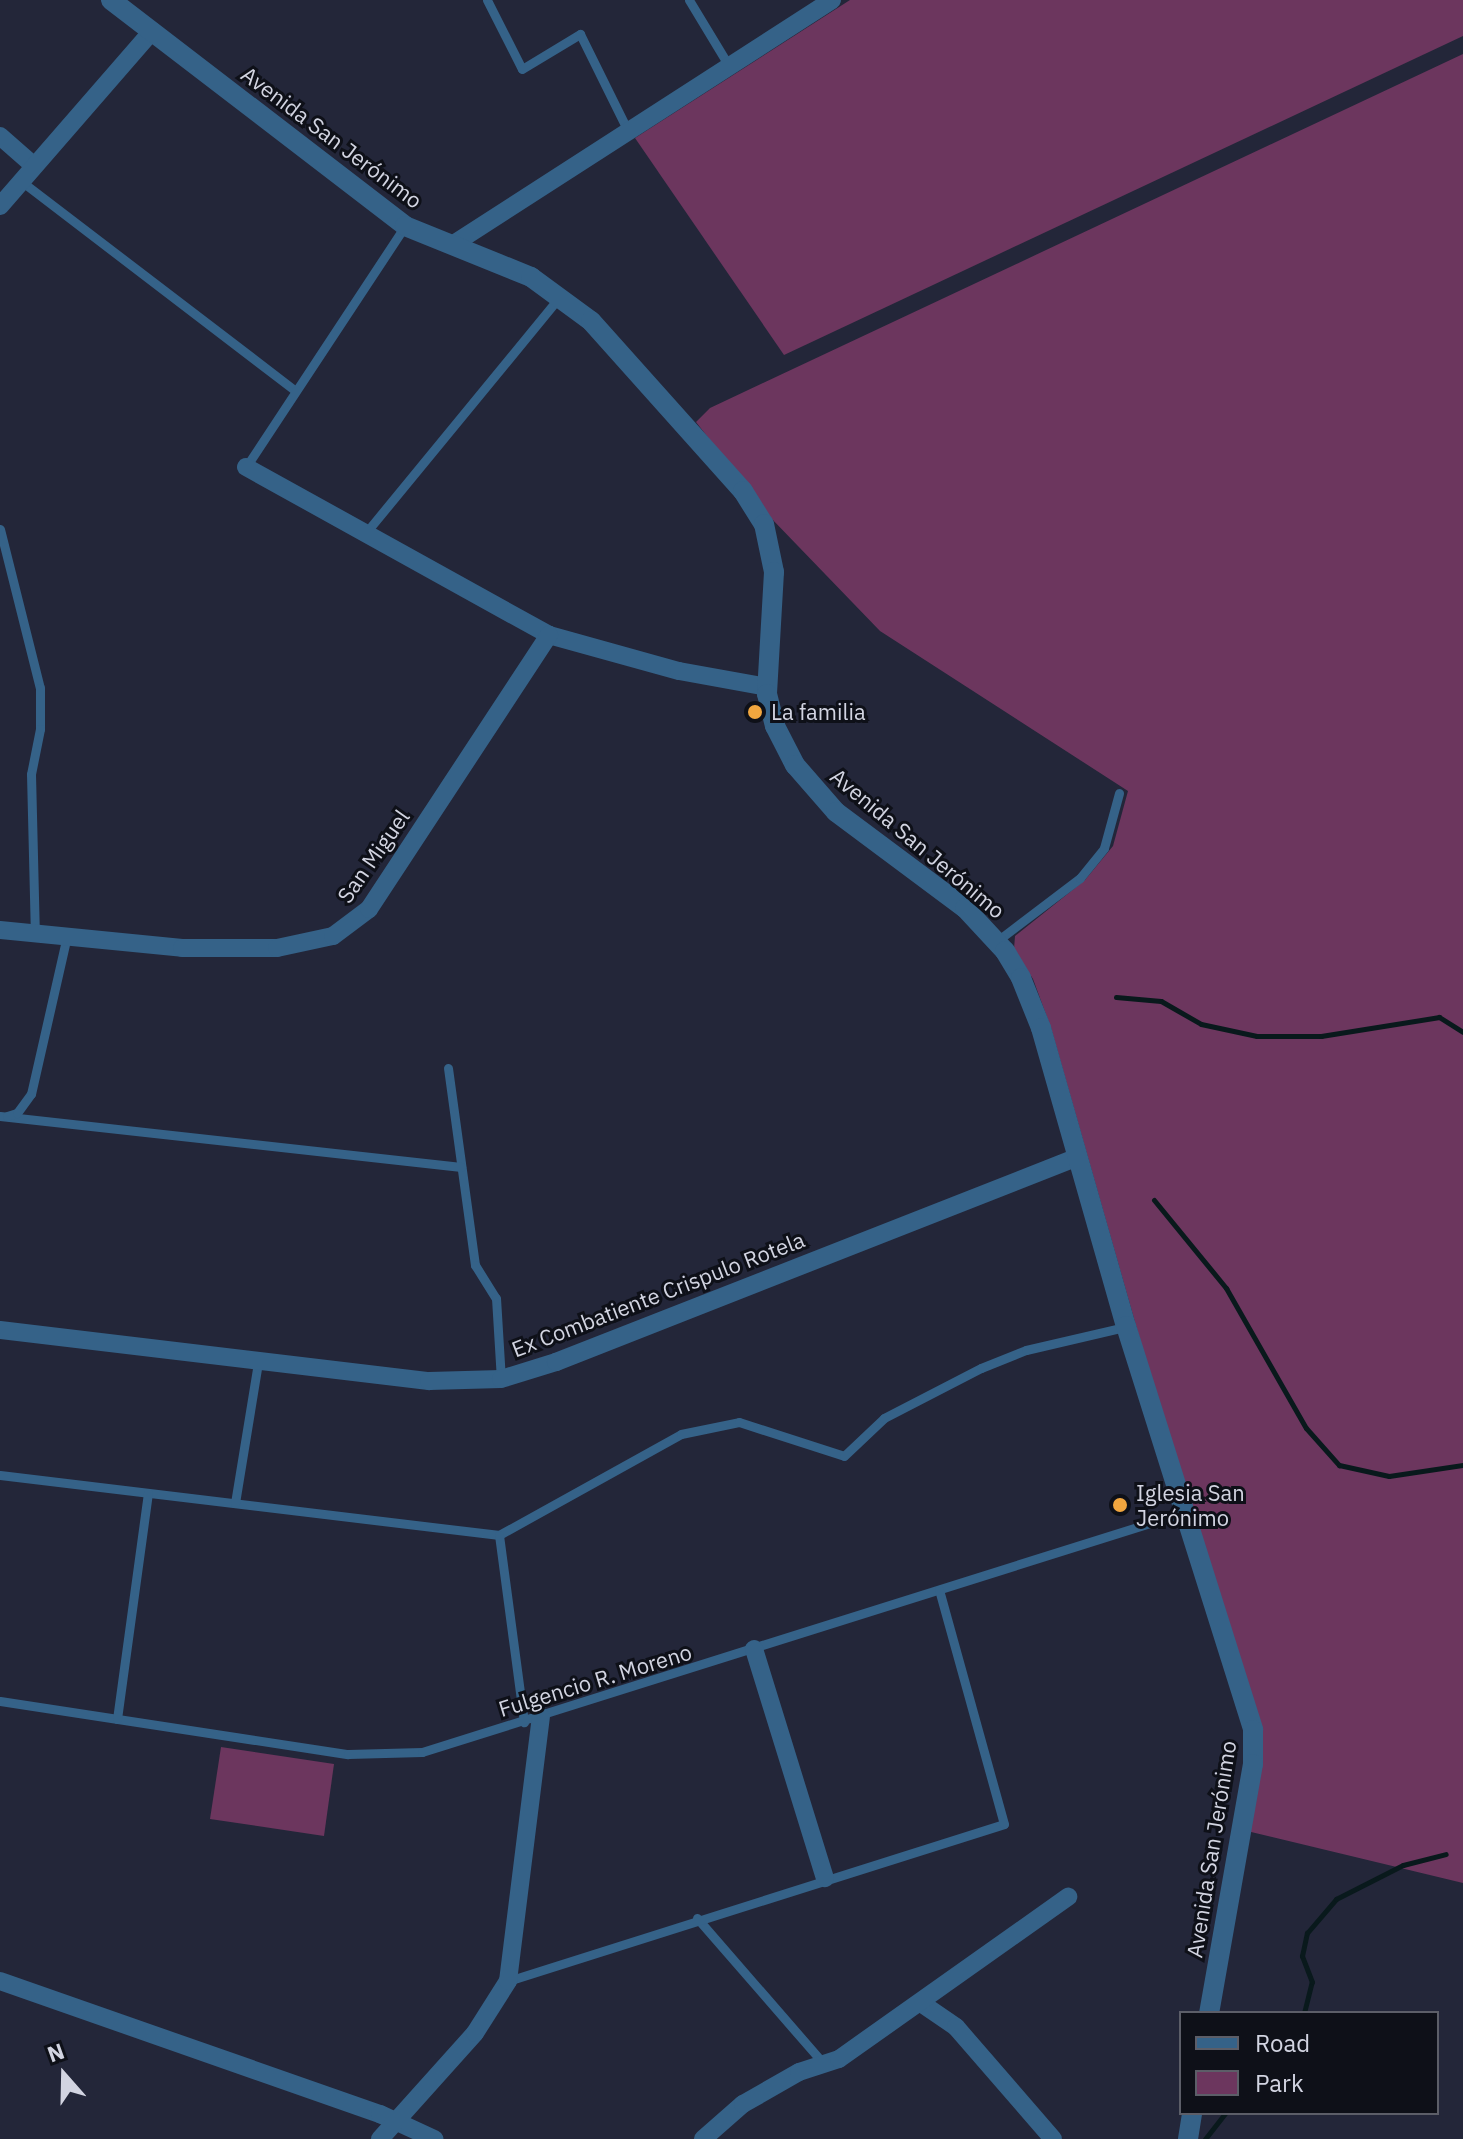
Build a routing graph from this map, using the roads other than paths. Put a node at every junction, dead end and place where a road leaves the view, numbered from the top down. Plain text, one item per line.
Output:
1 (111, 0) edge
2 (487, 0) edge
3 (689, 0) edge
4 (832, 0) edge
5 (812, 5) edge
6 (152, 31) junction
7 (729, 66) junction
8 (628, 131) junction
9 (0, 136) edge
10 (33, 165) junction
11 (21, 181) junction
12 (0, 206) edge
13 (405, 226) junction
14 (452, 245) junction
15 (560, 295) junction
16 (293, 389) junction
17 (246, 467) joint
18 (0, 529) edge
19 (364, 535) junction
20 (549, 635) junction
21 (767, 687) junction
22 (1119, 793) dead end
23 (0, 930) edge
24 (35, 936) junction
25 (66, 940) junction
26 (997, 941) junction
27 (448, 1068) dead end
28 (2, 1117) edge
29 (1078, 1157) junction
30 (461, 1167) junction
31 (1126, 1326) junction
32 (0, 1330) edge
33 (258, 1363) junction
34 (501, 1379) junction
35 (0, 1475) edge
36 (148, 1493) junction
37 (235, 1503) junction
38 (1185, 1512) junction
39 (499, 1535) junction
40 (939, 1590) junction
41 (754, 1649) junction
42 (0, 1701) edge
43 (117, 1719) junction
44 (533, 1719) junction
45 (825, 1878) junction
46 (1068, 1897) dead end
47 (697, 1918) junction
48 (0, 1981) edge
49 (508, 1981) junction
50 (921, 2003) junction
51 (1209, 2011) edge
52 (825, 2065) junction
53 (1192, 2115) edge
54 (395, 2123) junction
55 (380, 2139) edge
56 (434, 2139) edge
57 (703, 2139) edge
58 (1053, 2139) edge
59 (1188, 2139) edge

1 - 6 street, Avenida San Jerónimo
2 - 8 lane
3 - 7 lane
4 - 5 street
5 - 7 street
6 - 10 street
6 - 13 street, Avenida San Jerónimo
7 - 8 street
8 - 14 street
9 - 10 street
10 - 11 street
11 - 12 street
11 - 16 lane
13 - 14 street, Avenida San Jerónimo
13 - 16 lane
14 - 15 street, Avenida San Jerónimo
15 - 19 lane
15 - 21 street, Avenida San Jerónimo
16 - 17 lane
17 - 19 street
18 - 24 lane
19 - 20 street
20 - 21 street
20 - 25 street, San Miguel
21 - 26 street, Avenida San Jerónimo
22 - 26 lane
23 - 24 street, San Miguel
24 - 25 street, San Miguel
25 - 28 lane
26 - 29 street, Avenida San Jerónimo
27 - 30 lane
28 - 30 lane
29 - 31 street, Avenida San Jerónimo
29 - 34 street, Ex Combatiente Crispulo Rotela
30 - 34 lane
31 - 38 street, Avenida San Jerónimo
31 - 39 lane
32 - 33 street, Ex Combatiente Crispulo Rotela
33 - 34 street, Ex Combatiente Crispulo Rotela
33 - 37 lane
35 - 36 lane
36 - 37 lane
36 - 43 lane
37 - 39 lane
38 - 40 lane, Fulgencio R. Moreno
38 - 51 street, Avenida San Jerónimo
39 - 44 lane
40 - 41 lane, Fulgencio R. Moreno
40 - 45 lane
41 - 44 lane, Fulgencio R. Moreno
41 - 45 street
42 - 43 lane, Fulgencio R. Moreno
43 - 44 lane, Fulgencio R. Moreno
44 - 49 street
45 - 47 lane
46 - 50 street
47 - 49 lane
47 - 52 lane
48 - 54 street
49 - 54 street
50 - 52 street
50 - 58 street
52 - 57 street
53 - 59 street
54 - 55 street
54 - 56 street

